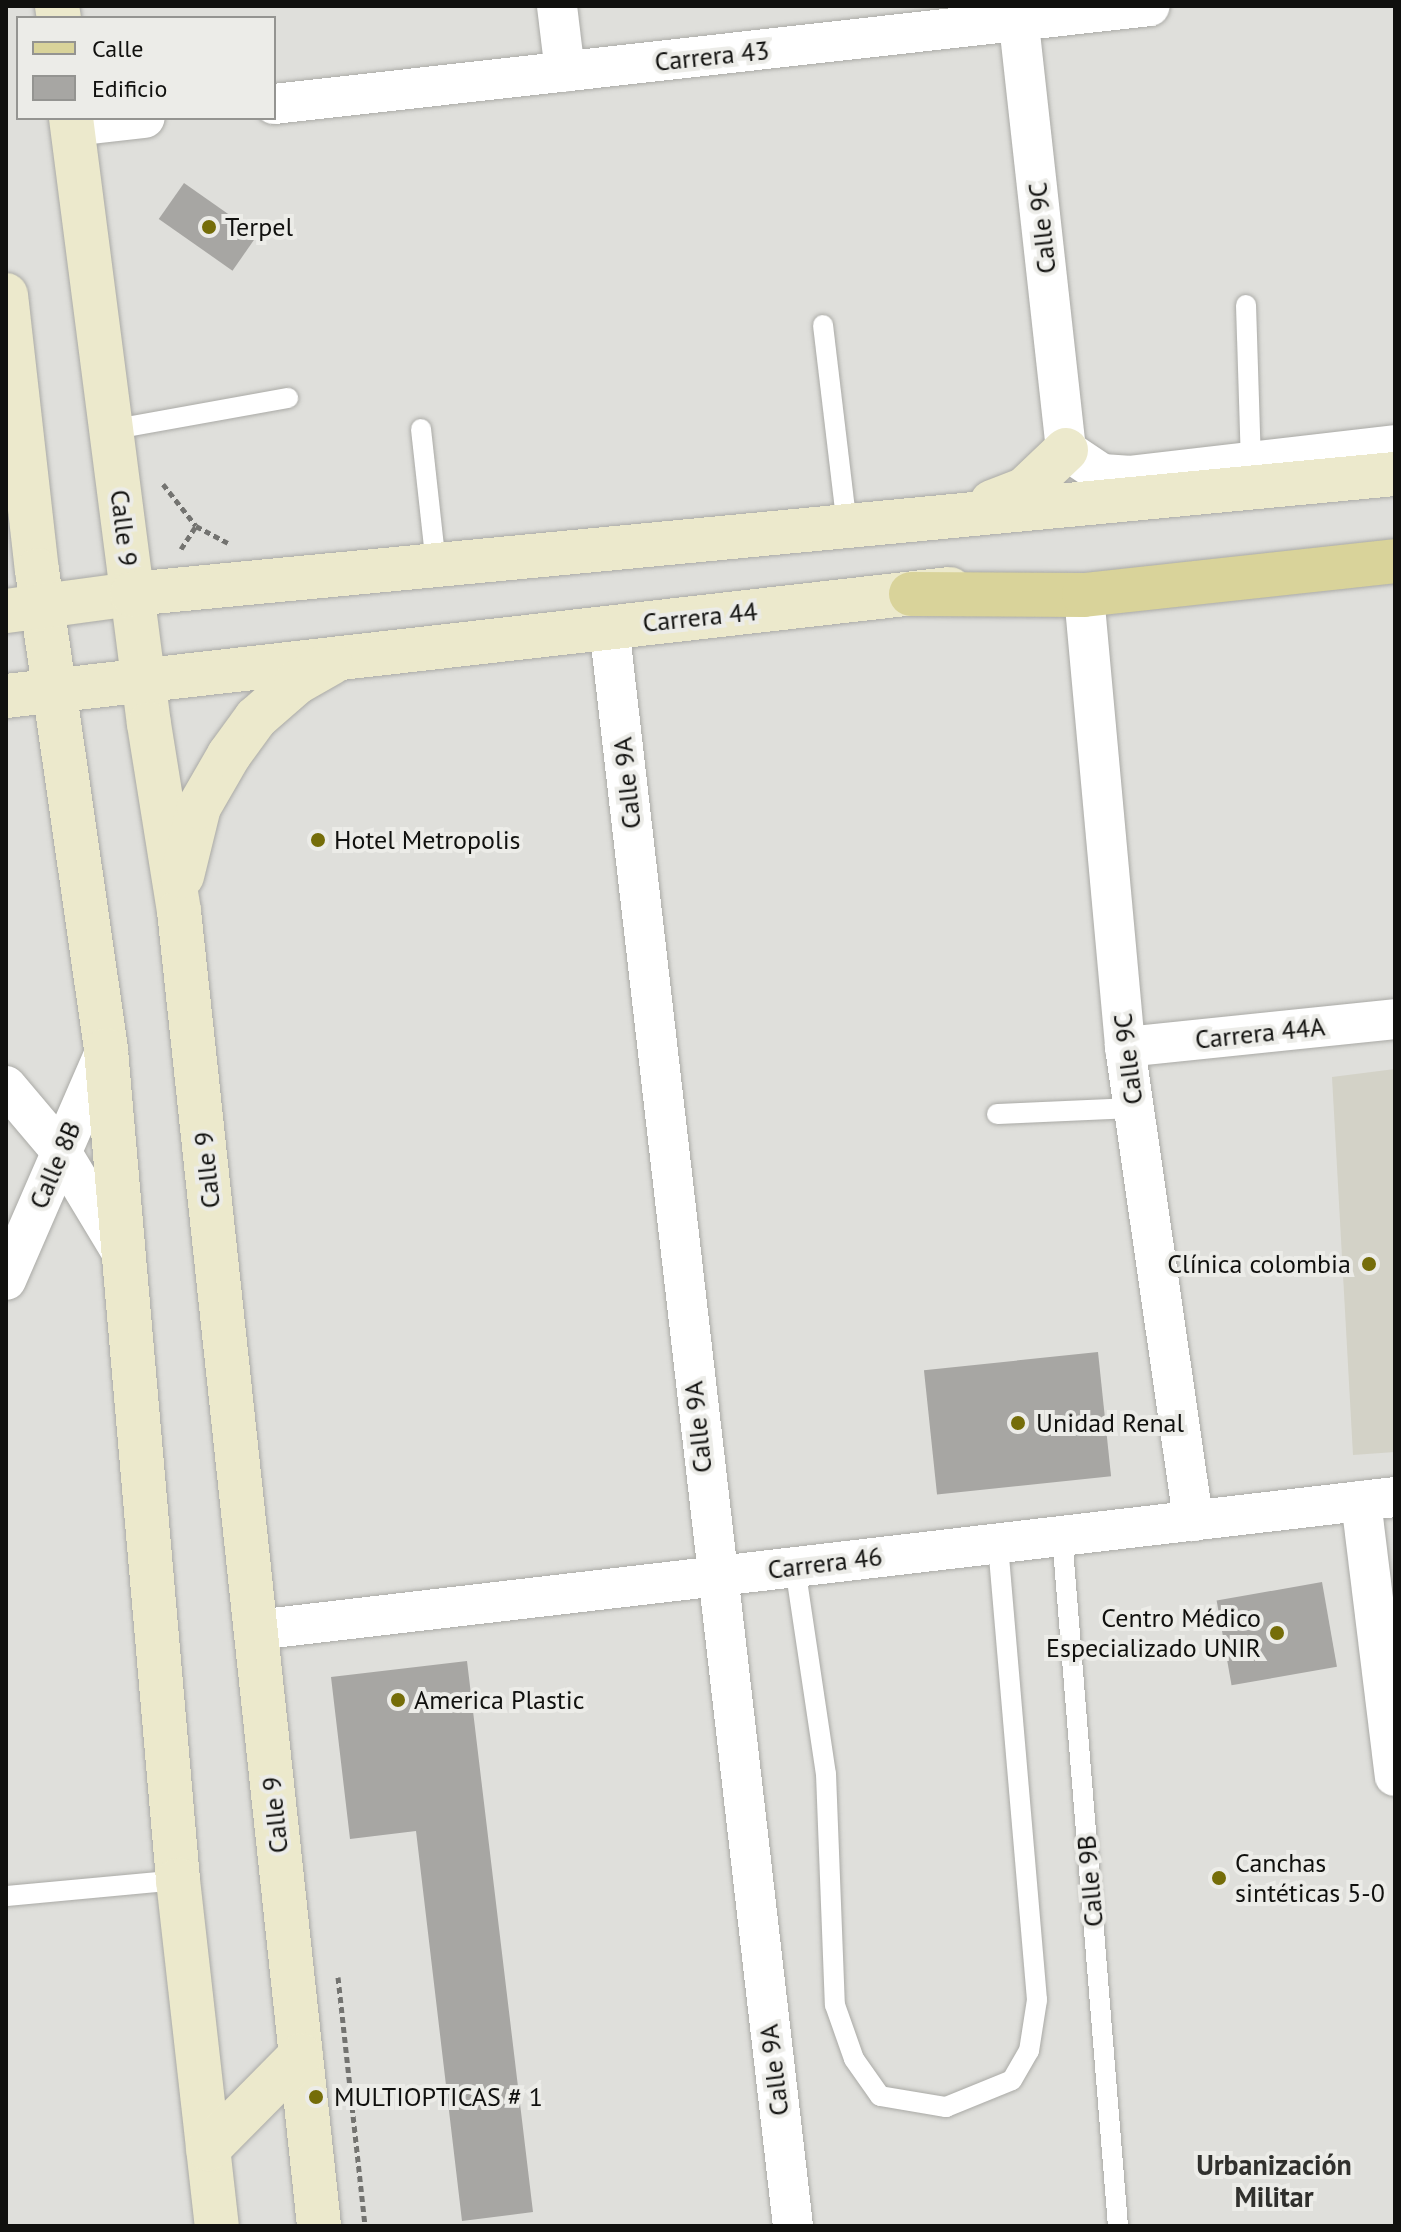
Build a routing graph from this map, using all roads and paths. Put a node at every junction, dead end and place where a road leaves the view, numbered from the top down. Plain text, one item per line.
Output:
1 (557, 6) edge
2 (1150, 6) edge
3 (1018, 14) edge
4 (565, 72) junction
5 (276, 104) edge
6 (108, 120) edge
7 (71, 122) edge
8 (6, 295) edge
9 (1246, 305) dead end
10 (823, 325) dead end
11 (288, 398) dead end
12 (421, 429) dead end
13 (110, 430) junction
14 (22, 435) junction
15 (1395, 445) edge
16 (1066, 450) junction
17 (1251, 461) junction
18 (1395, 474) edge
19 (158, 476) dead end
20 (6, 489) edge
21 (196, 526) junction
22 (854, 526) junction
23 (1395, 540) edge
24 (243, 546) dead end
25 (176, 556) dead end
26 (1395, 561) edge
27 (436, 565) junction
28 (1073, 585) junction
29 (132, 594) junction
30 (24, 608) edge
31 (609, 626) junction
32 (342, 657) junction
33 (143, 678) junction
34 (55, 689) junction
35 (6, 696) edge
36 (179, 911) junction
37 (1395, 1019) edge
38 (1125, 1047) junction
39 (106, 1050) junction
40 (6, 1086) edge
41 (1134, 1108) junction
42 (997, 1114) dead end
43 (60, 1150) junction
44 (124, 1256) junction
45 (6, 1280) edge
46 (1378, 1499) edge
47 (1193, 1521) junction
48 (1062, 1536) junction
49 (998, 1544) junction
50 (795, 1567) junction
51 (714, 1576) junction
52 (256, 1630) junction
53 (1395, 1776) edge
54 (178, 1880) junction
55 (6, 1896) edge
56 (301, 2055) junction
57 (208, 2149) junction
58 (217, 2226) edge
59 (319, 2226) edge
60 (793, 2226) edge
61 (1118, 2226) edge

1 - 4 street
2 - 3 street, Carrera 43
3 - 4 street, Carrera 43
3 - 16 street, Calle 9C
4 - 5 street, Carrera 43
6 - 7 street
7 - 13 main road, Calle 9
8 - 14 main road
9 - 17 lane
10 - 22 lane
11 - 13 lane
12 - 27 lane
13 - 29 main road, Calle 9
14 - 20 main road
14 - 30 main road
15 - 17 street
16 - 17 street
16 - 22 main road
18 - 22 main road
19 - 21 path
21 - 24 path
21 - 25 path
22 - 27 main road
23 - 28 main road
26 - 28 main road
27 - 29 main road
28 - 31 main road, Carrera 44
28 - 38 street, Calle 9C
29 - 30 main road
29 - 33 main road, Calle 9
30 - 34 main road
31 - 32 main road, Carrera 44
31 - 51 street, Calle 9A
32 - 33 main road, Carrera 44
32 - 36 main road
33 - 34 main road, Carrera 44
33 - 36 main road, Calle 9
34 - 35 main road, Carrera 44
34 - 39 main road
36 - 52 main road, Calle 9
37 - 38 street, Carrera 44A
38 - 41 street, Calle 9C
39 - 43 street, Calle 8B
39 - 44 main road
40 - 43 street
41 - 42 lane
41 - 47 street, Calle 9C
43 - 44 street
43 - 45 street, Calle 8B
44 - 54 main road
46 - 47 street, Carrera 46
46 - 53 street
47 - 48 street, Carrera 46
48 - 49 street, Carrera 46
48 - 61 lane, Calle 9B
49 - 50 street, Carrera 46
49 - 50 lane
50 - 51 street, Carrera 46
51 - 52 street, Carrera 46
51 - 60 street, Calle 9A
52 - 56 main road, Calle 9
54 - 55 lane
54 - 57 main road
56 - 57 main road
56 - 59 main road, Calle 9
57 - 58 main road

